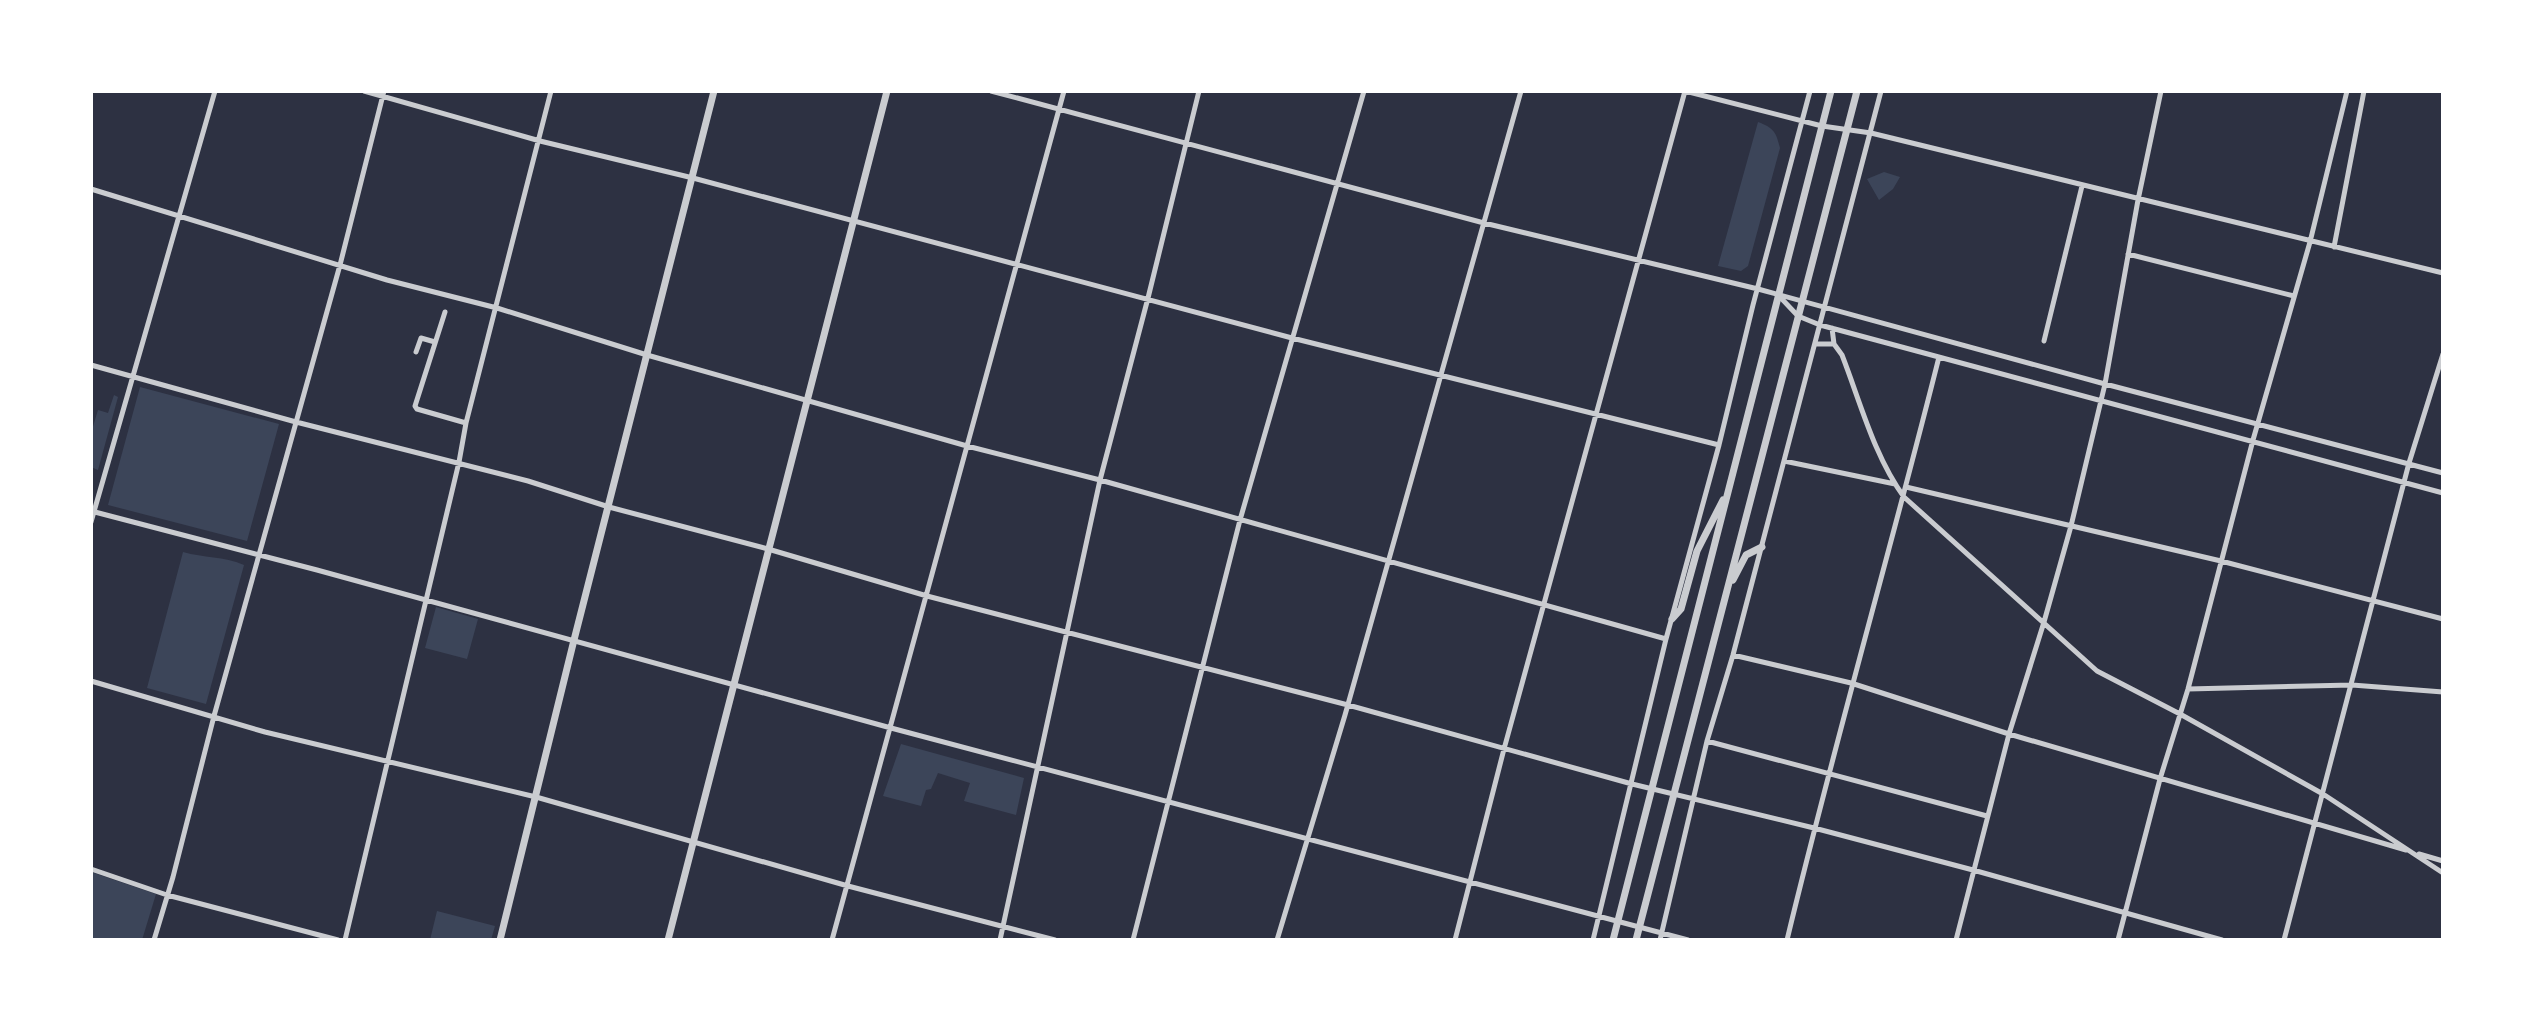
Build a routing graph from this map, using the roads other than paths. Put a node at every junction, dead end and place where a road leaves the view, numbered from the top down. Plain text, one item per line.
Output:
1 (215, 91) edge
2 (364, 91) edge
3 (551, 91) edge
4 (714, 91) edge
5 (887, 91) edge
6 (991, 91) edge
7 (1064, 91) edge
8 (1199, 91) edge
9 (1364, 91) edge
10 (1521, 91) edge
11 (1685, 91) edge
12 (1810, 91) edge
13 (1831, 91) edge
14 (1857, 91) edge
15 (1881, 91) edge
16 (2161, 91) edge
17 (2347, 91) edge
18 (2364, 91) edge
19 (383, 93) edge
20 (1059, 110) junction
21 (1803, 122) junction
22 (1822, 126) junction
23 (1847, 129) junction
24 (1870, 134) junction
25 (540, 141) junction
26 (1185, 143) junction
27 (693, 178) junction
28 (1337, 184) junction
29 (2082, 186) junction
30 (91, 190) edge
31 (2138, 200) junction
32 (179, 216) junction
33 (852, 221) junction
34 (1484, 223) junction
35 (2310, 242) junction
36 (2334, 247) junction
37 (2128, 254) junction
38 (1638, 260) junction
39 (1016, 263) junction
40 (340, 265) junction
41 (2443, 273) edge
42 (1758, 289) junction
43 (1778, 295) junction
44 (2294, 296) junction
45 (1148, 298) junction
46 (1802, 301) junction
47 (497, 308) junction
48 (1824, 308) junction
49 (445, 312) dead end
50 (1798, 316) junction
51 (1820, 325) junction
52 (1832, 328) junction
53 (424, 329) dead end
54 (421, 338) junction
55 (1292, 338) junction
56 (2044, 341) dead end
57 (435, 342) junction
58 (1815, 344) junction
59 (1834, 344) junction
60 (416, 352) dead end
61 (647, 355) junction
62 (2443, 355) edge
63 (1939, 357) junction
64 (91, 365) edge
65 (1439, 375) junction
66 (134, 376) junction
67 (2105, 384) junction
68 (807, 399) junction
69 (2101, 399) junction
70 (1595, 416) junction
71 (296, 422) junction
72 (466, 423) junction
73 (2258, 425) junction
74 (2253, 440) junction
75 (1719, 445) junction
76 (967, 446) junction
77 (1784, 461) junction
78 (459, 462) junction
79 (2409, 463) junction
80 (2443, 473) edge
81 (1100, 480) junction
82 (2404, 482) junction
83 (1895, 484) junction
84 (1906, 487) junction
85 (1727, 493) junction
86 (2443, 493) edge
87 (1904, 497) junction
88 (609, 507) junction
89 (92, 511) edge
90 (1240, 520) junction
91 (91, 523) edge
92 (2071, 526) junction
93 (1762, 547) junction
94 (768, 549) junction
95 (259, 555) junction
96 (2221, 561) junction
97 (1387, 563) junction
98 (927, 596) junction
99 (426, 601) junction
100 (2373, 602) junction
101 (1543, 606) junction
102 (1672, 618) junction
103 (2443, 619) edge
104 (2044, 622) junction
105 (1067, 632) junction
106 (1666, 639) junction
107 (574, 640) junction
108 (1733, 655) junction
109 (1709, 661) junction
110 (1203, 670) junction
111 (91, 681) edge
112 (734, 683) junction
113 (1851, 683) junction
114 (2352, 685) junction
115 (2188, 688) junction
116 (2443, 692) edge
117 (1348, 705) junction
118 (2180, 714) junction
119 (214, 716) junction
120 (891, 728) junction
121 (2009, 734) junction
122 (1707, 741) junction
123 (1504, 749) junction
124 (388, 761) junction
125 (1037, 767) junction
126 (1829, 772) junction
127 (2160, 779) junction
128 (1632, 784) junction
129 (1652, 789) junction
130 (2323, 793) junction
131 (1675, 794) junction
132 (536, 797) junction
133 (1693, 800) junction
134 (1168, 801) junction
135 (1987, 816) junction
136 (2314, 823) junction
137 (1814, 828) junction
138 (1308, 840) junction
139 (694, 842) junction
140 (2411, 852) junction
141 (2443, 861) edge
142 (91, 870) edge
143 (1973, 870) junction
144 (2443, 873) edge
145 (1468, 883) junction
146 (848, 886) junction
147 (167, 895) junction
148 (2126, 912) junction
149 (1599, 916) junction
150 (1618, 921) junction
151 (1003, 925) junction
152 (1640, 927) junction
153 (1661, 937) edge
154 (154, 940) edge
155 (338, 940) edge
156 (345, 940) edge
157 (500, 940) edge
158 (668, 940) edge
159 (832, 940) edge
160 (1000, 940) edge
161 (1055, 940) edge
162 (1133, 940) edge
163 (1277, 940) edge
164 (1455, 940) edge
165 (1593, 940) edge
166 (1613, 940) edge
167 (1636, 940) edge
168 (1688, 940) edge
169 (1787, 940) edge
170 (1956, 940) edge
171 (2118, 940) edge
172 (2222, 940) edge
173 (2284, 940) edge

1 - 32 street
2 - 19 street
3 - 25 street
4 - 27 street
5 - 33 street
6 - 20 street
7 - 20 street
8 - 26 street
9 - 28 street
10 - 34 street
11 - 21 street
11 - 38 street
12 - 21 street
13 - 22 street
14 - 23 street
15 - 24 street
16 - 31 street
17 - 35 street
18 - 36 street
19 - 25 street
19 - 40 street
20 - 26 street
20 - 39 street
21 - 22 street
21 - 42 street
22 - 23 street
22 - 43 street
23 - 24 street
23 - 46 street
24 - 29 street
24 - 48 street
25 - 27 street
25 - 47 street
26 - 28 street
26 - 45 street
27 - 33 street
27 - 61 street
28 - 34 street
28 - 55 street
29 - 31 street
29 - 56 street
30 - 32 street
31 - 35 street
31 - 37 street
32 - 40 street
32 - 66 street
33 - 39 street
33 - 68 street
34 - 38 street
34 - 65 street
35 - 36 street
35 - 44 street
36 - 41 street
37 - 44 street
37 - 67 street
38 - 42 street
38 - 70 street
39 - 45 street
39 - 76 street
40 - 47 street
40 - 71 street
42 - 43 street
42 - 75 street
43 - 46 street
43 - 50 street
43 - 85 street
44 - 73 street
45 - 55 street
45 - 81 street
46 - 48 street
46 - 50 street
47 - 61 street
47 - 72 street
48 - 51 street
48 - 67 street
49 - 57 street
50 - 51 street
50 - 109 street
51 - 52 street
51 - 58 street
52 - 59 street
52 - 63 street
53 - 54 street
54 - 57 street
54 - 60 street
55 - 65 street
55 - 90 street
57 - 72 street
58 - 59 street
58 - 77 street
59 - 83 street
61 - 68 street
61 - 88 street
62 - 79 street
63 - 69 street
63 - 84 street
64 - 66 street
65 - 70 street
65 - 97 street
66 - 71 street
66 - 89 street
67 - 69 street
67 - 73 street
68 - 76 street
68 - 94 street
69 - 74 street
69 - 92 street
70 - 75 street
70 - 101 street
71 - 78 street
71 - 95 street
72 - 78 street
73 - 74 street
73 - 79 street
74 - 82 street
74 - 96 street
75 - 102 street
76 - 81 street
76 - 98 street
77 - 83 street
77 - 93 street
78 - 88 street
78 - 99 street
79 - 80 street
79 - 82 street
81 - 90 street
81 - 105 street
82 - 86 street
82 - 100 street
83 - 87 street
84 - 87 street
84 - 92 street
85 - 102 street
85 - 129 street
87 - 104 street
87 - 113 street
88 - 94 street
88 - 107 street
89 - 91 street
89 - 95 street
90 - 97 street
90 - 110 street
92 - 96 street
92 - 104 street
93 - 108 street
93 - 109 street
94 - 98 street
94 - 112 street
95 - 99 street
95 - 119 street
96 - 100 street
96 - 115 street
97 - 101 street
97 - 117 street
98 - 105 street
98 - 120 street
99 - 107 street
99 - 124 street
100 - 103 street
100 - 114 street
101 - 106 street
101 - 123 street
102 - 106 street
104 - 118 street
104 - 121 street
105 - 110 street
105 - 125 street
106 - 128 street
107 - 112 street
107 - 132 street
108 - 113 street
108 - 122 street
109 - 131 street
110 - 117 street
110 - 134 street
111 - 119 street
112 - 120 street
112 - 139 street
113 - 121 street
113 - 126 street
114 - 115 street
114 - 116 street
114 - 130 street
115 - 118 street
117 - 123 street
117 - 138 street
118 - 127 street
118 - 130 street
119 - 124 street
119 - 147 street
120 - 125 street
120 - 146 street
121 - 127 street
121 - 135 street
122 - 126 street
122 - 133 street
123 - 128 street
123 - 145 street
124 - 132 street
124 - 156 street
125 - 134 street
125 - 151 street
126 - 135 street
126 - 137 street
127 - 136 street
127 - 148 street
128 - 129 street
128 - 149 street
129 - 131 street
129 - 150 street
130 - 136 street
130 - 140 street
131 - 133 street
131 - 152 street
132 - 139 street
132 - 157 street
133 - 137 street
133 - 153 street
134 - 138 street
134 - 162 street
135 - 143 street
136 - 140 street
136 - 173 street
137 - 143 street
137 - 169 street
138 - 145 street
138 - 163 street
139 - 146 street
139 - 158 street
140 - 141 street
140 - 144 street
142 - 147 street
143 - 148 street
143 - 170 street
145 - 149 street
145 - 164 street
146 - 151 street
146 - 159 street
147 - 154 street
147 - 155 street
148 - 171 street
148 - 172 street
149 - 150 street
149 - 165 street
150 - 152 street
150 - 166 street
151 - 160 street
151 - 161 street
152 - 153 street
152 - 167 street
153 - 168 street

